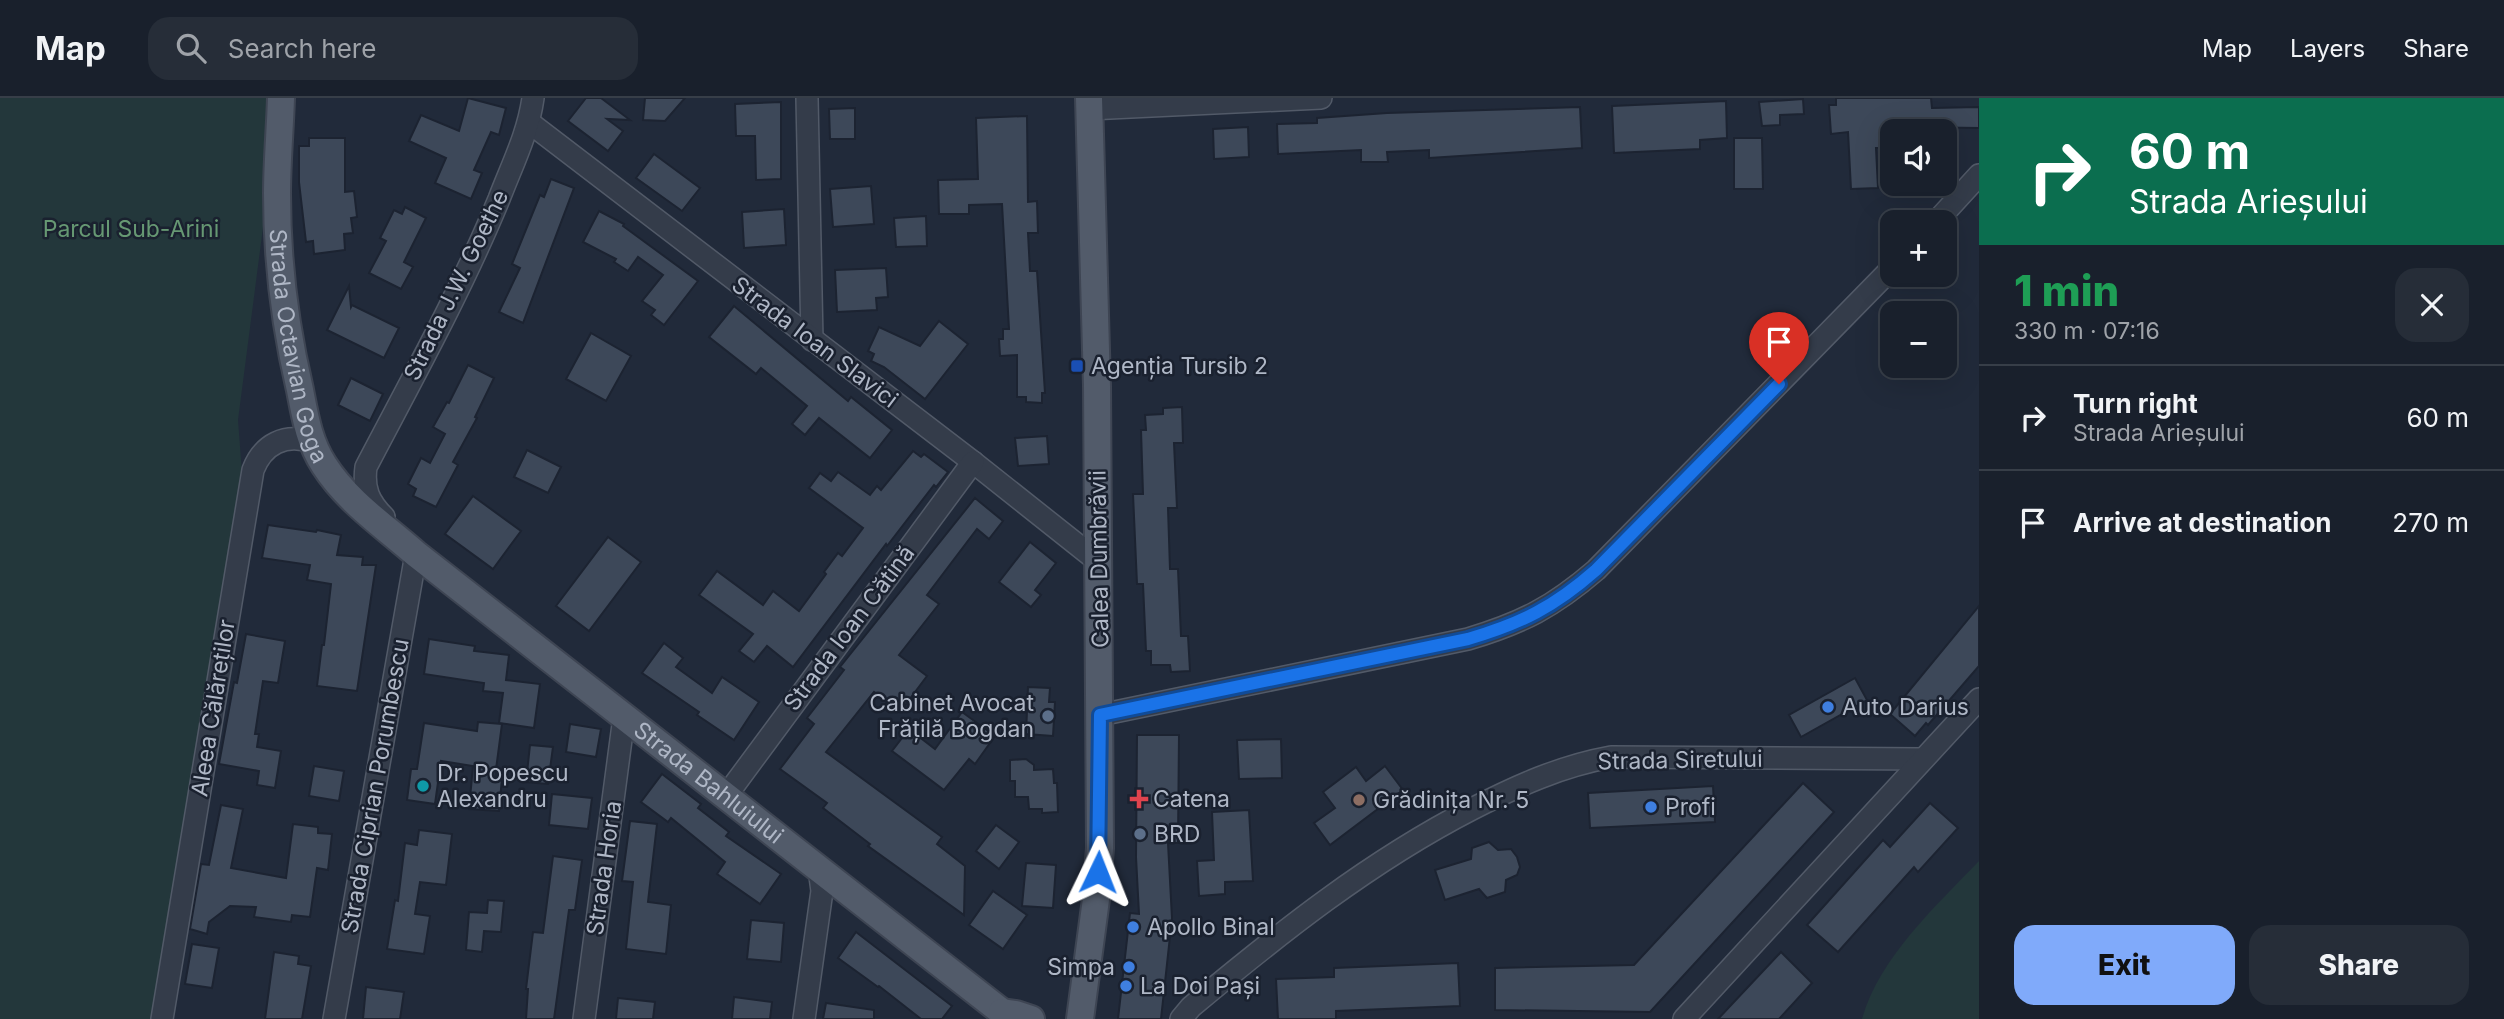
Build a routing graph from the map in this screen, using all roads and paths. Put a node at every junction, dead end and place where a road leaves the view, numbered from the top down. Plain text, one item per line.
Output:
1 (282, 98) edge
2 (533, 98) edge
3 (807, 98) edge
4 (1321, 98) edge
5 (1089, 104) edge
6 (530, 123) junction
7 (1979, 175) edge
8 (1947, 210) edge
9 (1880, 280) edge
10 (812, 340) junction
11 (317, 452) junction
12 (973, 462) junction
13 (366, 467) junction
14 (416, 554) junction
15 (1099, 562) junction
16 (1979, 699) edge
17 (1100, 715) junction
18 (624, 717) junction
19 (1923, 759) junction
20 (726, 796) junction
21 (819, 869) junction
22 (1004, 1016) edge
23 (162, 1019) edge
24 (334, 1019) edge
25 (584, 1019) edge
26 (804, 1019) edge
27 (1031, 1019) edge
28 (1080, 1019) edge
29 (1181, 1019) edge
30 (1684, 1019) edge

1 - 11 main road, Strada Octavian Goga
2 - 6 street, Strada J.W. Goethe
3 - 10 street
4 - 5 street
5 - 15 main road, Calea Dumbrăvii
6 - 10 street, Strada Ioan Slavici
6 - 13 street, Strada J.W. Goethe
7 - 8 street
9 - 17 street
10 - 12 street, Strada Ioan Slavici
11 - 13 street
11 - 14 main road, Strada Octavian Goga
11 - 23 street, Aleea Călăreților
12 - 15 street, Strada Ioan Slavici
12 - 20 street, Strada Ioan Cătină
13 - 14 street
14 - 18 main road, Strada Bahluiului
14 - 24 street, Strada Ciprian Porumbescu
15 - 17 main road, Calea Dumbrăvii
16 - 19 street
17 - 28 main road, Calea Dumbrăvii
18 - 20 main road, Strada Bahluiului
18 - 25 street, Strada Horia
19 - 29 street, Strada Siretului
19 - 30 street
20 - 21 main road, Strada Bahluiului
21 - 22 main road, Strada Bahluiului
21 - 26 street
22 - 27 main road, Strada Bahluiului

